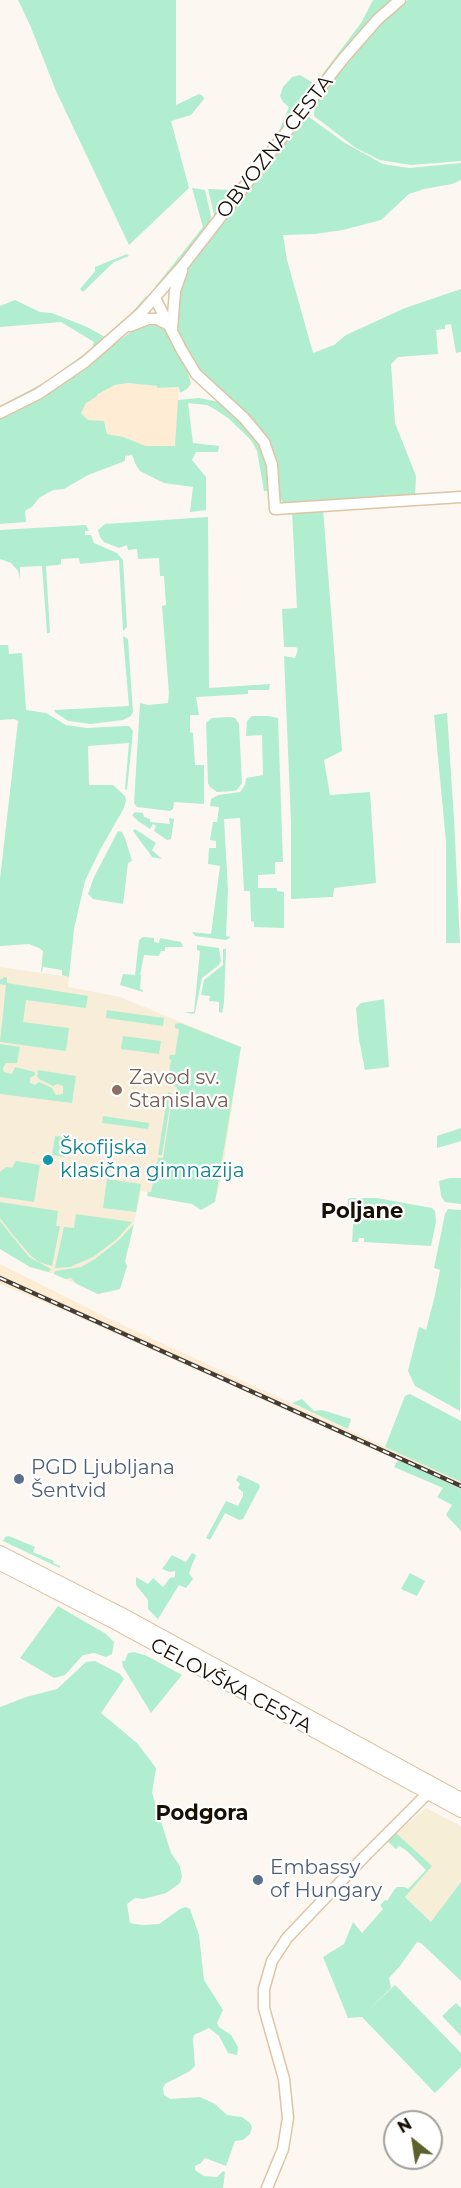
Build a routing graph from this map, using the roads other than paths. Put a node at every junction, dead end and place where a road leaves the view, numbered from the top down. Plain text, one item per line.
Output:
1 (400, 0) edge
2 (185, 263) junction
3 (155, 298) junction
4 (171, 329) junction
5 (122, 331) junction
6 (0, 413) edge
7 (461, 497) edge
8 (0, 1552) edge
9 (0, 1564) edge
10 (428, 1793) junction
11 (461, 1799) edge
12 (461, 1811) edge
13 (267, 2188) edge

1 - 2 street, OBVOZNA CESTA
2 - 3 street, OBVOZNA CESTA
2 - 4 street
3 - 4 street
3 - 5 street, OBVOZNA CESTA
4 - 5 street
4 - 7 street
5 - 6 street
8 - 11 main road, CELOVŠKA CESTA
9 - 10 main road, CELOVŠKA CESTA
10 - 12 main road, CELOVŠKA CESTA
10 - 13 street

